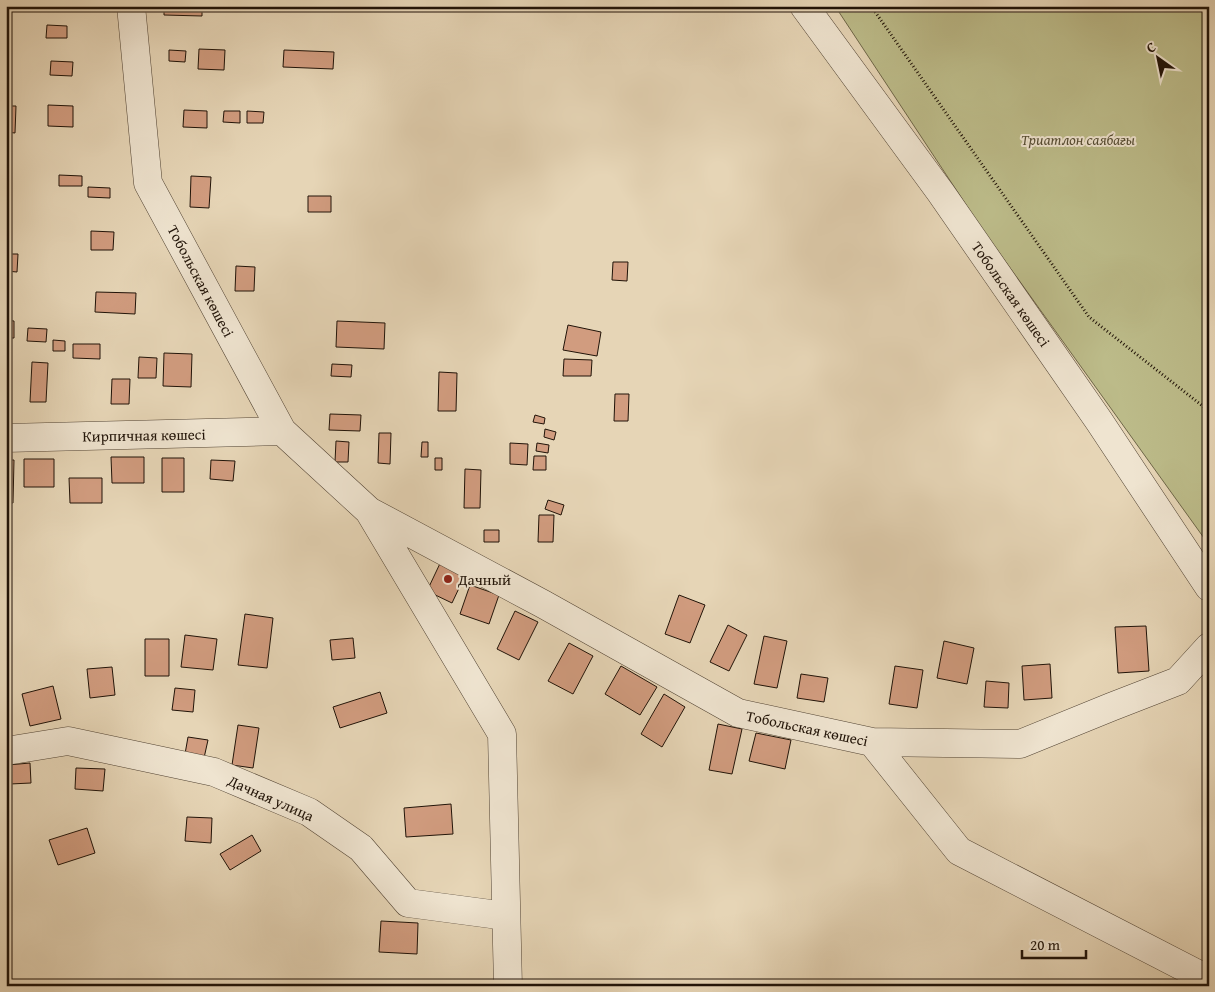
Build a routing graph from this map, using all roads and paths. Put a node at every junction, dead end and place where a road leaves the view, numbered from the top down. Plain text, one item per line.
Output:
1 (131, 6) edge
2 (804, 6) edge
3 (871, 6) edge
4 (1209, 411) edge
5 (282, 431) junction
6 (6, 438) edge
7 (369, 511) junction
8 (1209, 587) edge
9 (1209, 647) edge
10 (872, 742) junction
11 (6, 751) edge
12 (506, 916) junction
13 (1209, 980) edge
14 (508, 986) edge

1 - 5 street, Тобольская көшесі
2 - 8 street, Тобольская көшесі
3 - 4 path
5 - 6 street, Кирпичная көшесі
5 - 7 street, Тобольская көшесі
7 - 10 street, Тобольская көшесі
7 - 12 street, Тобольская көшесі
9 - 10 street, Тобольская көшесі
10 - 13 street
11 - 12 street, Дачная улица
12 - 14 street, Тобольская көшесі

